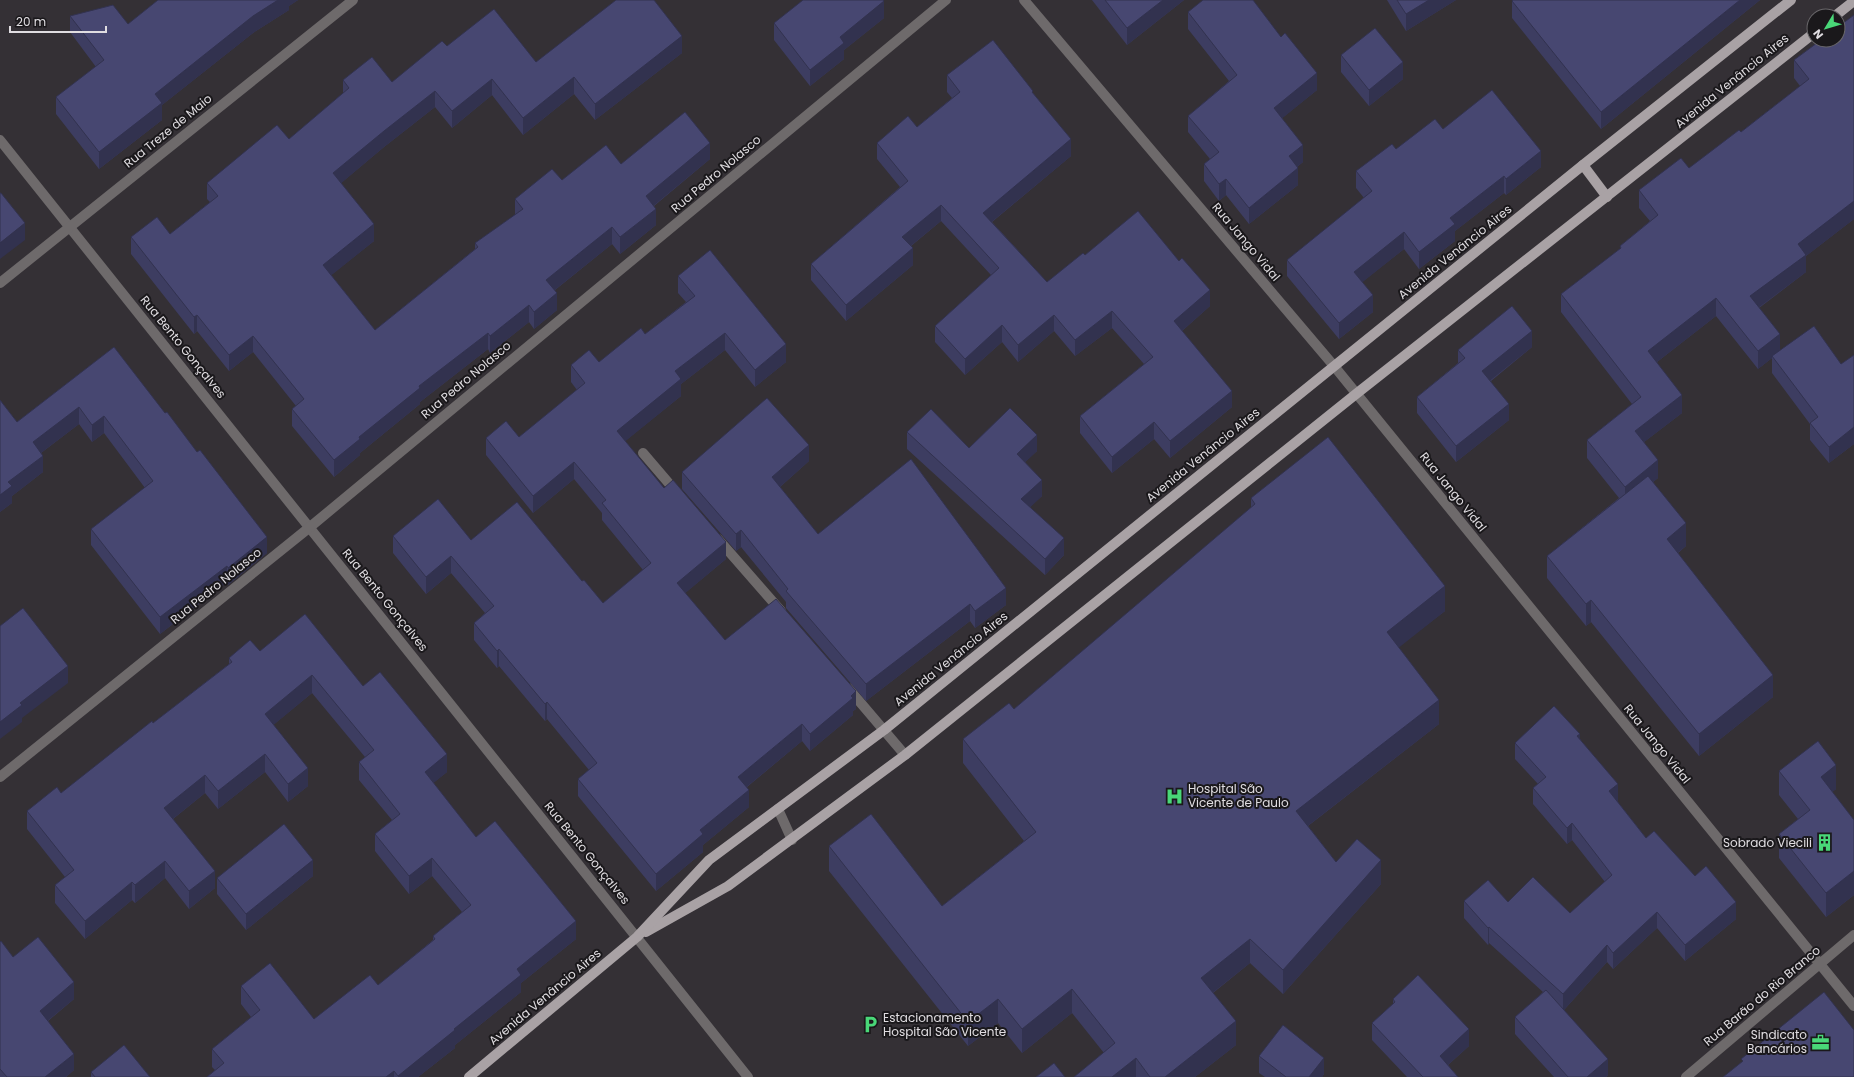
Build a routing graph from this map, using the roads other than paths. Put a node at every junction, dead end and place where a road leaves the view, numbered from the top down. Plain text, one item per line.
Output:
1 (353, 0) edge
2 (946, 0) edge
3 (1024, 0) edge
4 (1791, 0) edge
5 (1854, 1) edge
6 (1845, 8) edge
7 (1806, 39) edge
8 (0, 140) edge
9 (1583, 165) junction
10 (1607, 197) junction
11 (70, 226) junction
12 (0, 283) edge
13 (1334, 366) junction
14 (1356, 394) junction
15 (643, 453) dead end
16 (685, 501) edge
17 (310, 527) junction
18 (711, 531) edge
19 (790, 621) edge
20 (842, 682) edge
21 (884, 730) junction
22 (905, 755) junction
23 (0, 777) edge
24 (778, 809) junction
25 (792, 840) junction
26 (1854, 935) edge
27 (637, 937) junction
28 (1819, 965) junction
29 (1854, 1006) edge
30 (469, 1077) edge
31 (748, 1077) edge
32 (1686, 1077) edge

1 - 11 street, Rua Treze de Maio
2 - 17 street, Rua Pedro Nolasco
3 - 13 street, Rua Jango Vidal
4 - 9 main road, Avenida Venâncio Aires
5 - 6 main road
7 - 10 main road, Avenida Venâncio Aires
8 - 11 street, Rua Bento Gonçalves
9 - 10 main road
9 - 13 main road, Avenida Venâncio Aires
10 - 14 main road, Avenida Venâncio Aires
11 - 12 street, Rua Treze de Maio
11 - 17 street, Rua Bento Gonçalves
13 - 14 street, Rua Jango Vidal
13 - 21 main road, Avenida Venâncio Aires
14 - 22 main road, Avenida Venâncio Aires
14 - 28 street, Rua Jango Vidal
15 - 16 street
17 - 23 street, Rua Pedro Nolasco
17 - 27 street, Rua Bento Gonçalves
18 - 19 street
20 - 21 street
21 - 22 street
21 - 24 main road, Avenida Venâncio Aires
22 - 25 main road, Avenida Venâncio Aires
24 - 25 street
24 - 27 main road, Avenida Venâncio Aires
25 - 27 main road, Avenida Venâncio Aires
26 - 28 street, Rua Barão do Rio Branco
27 - 30 main road, Avenida Venâncio Aires
27 - 31 street, Rua Bento Gonçalves
28 - 29 street, Rua Jango Vidal
28 - 32 street, Rua Barão do Rio Branco

